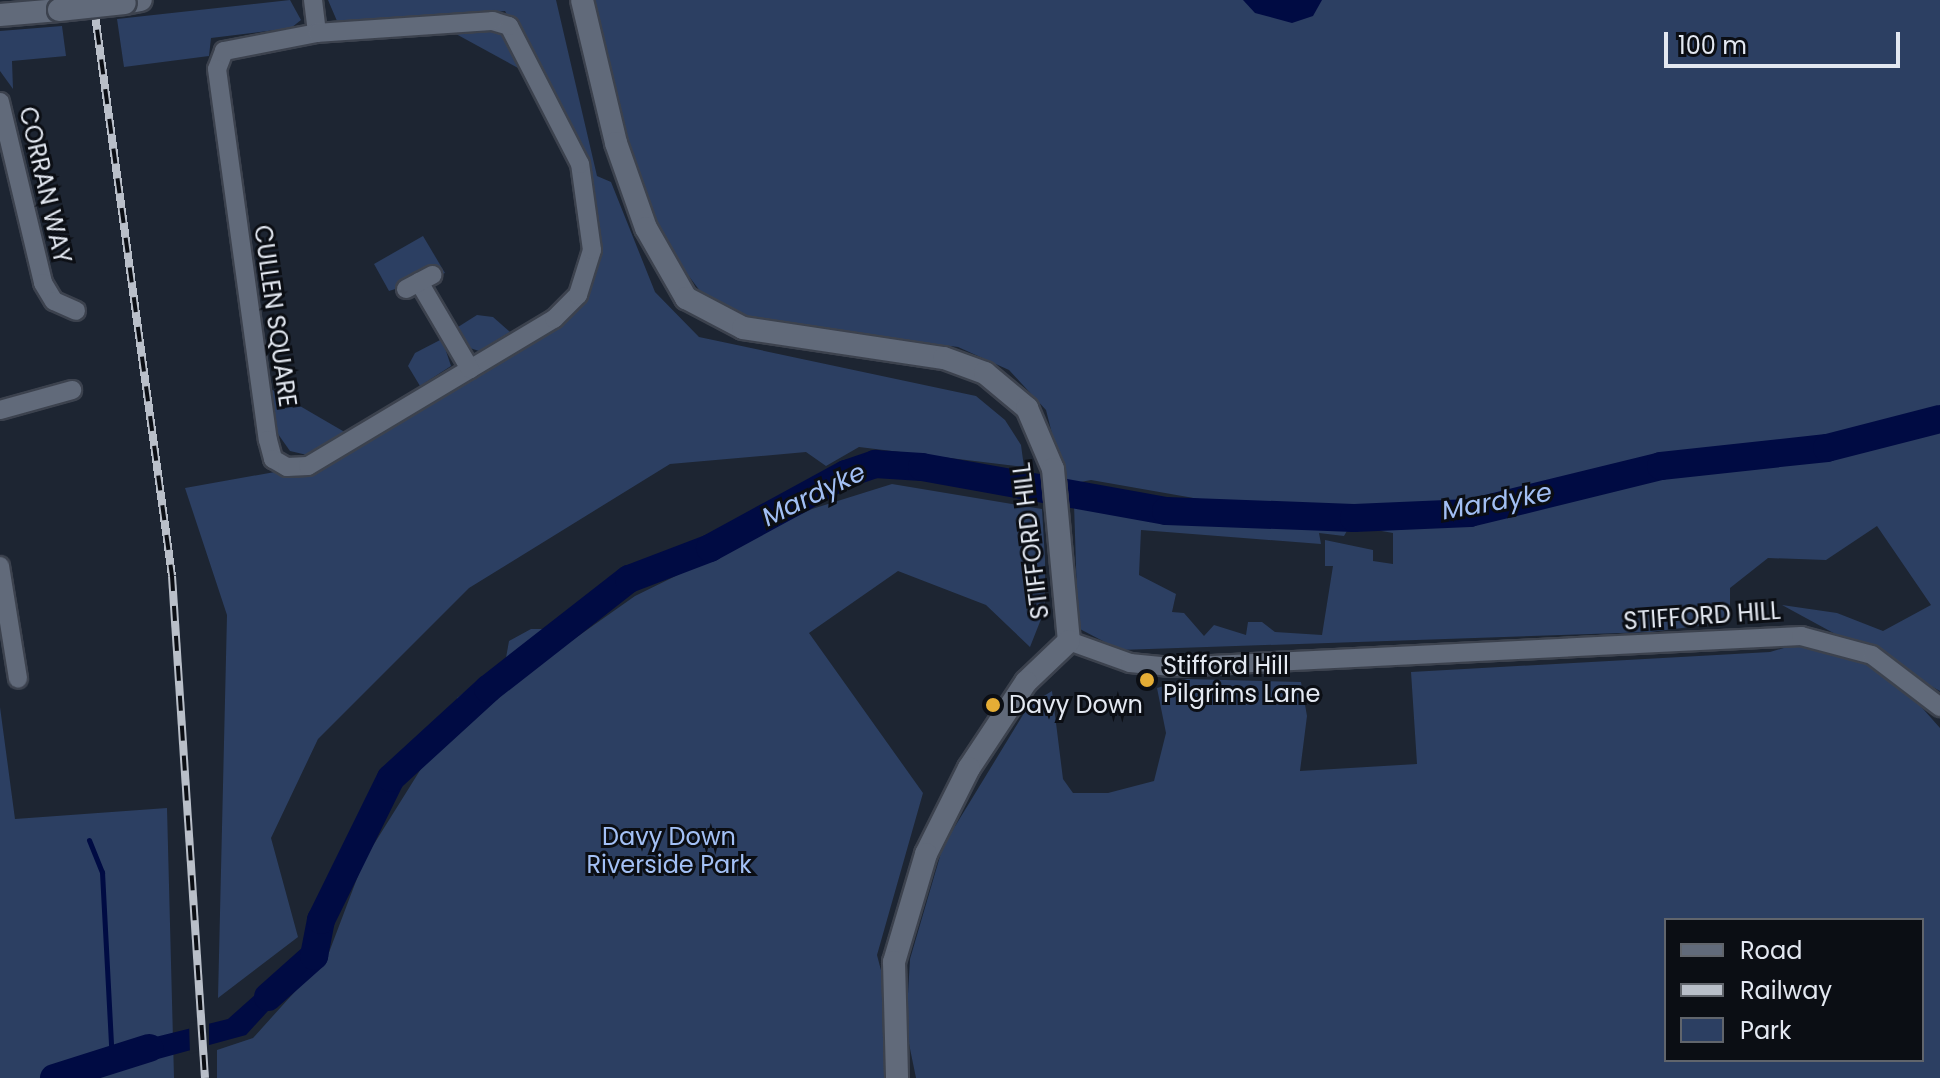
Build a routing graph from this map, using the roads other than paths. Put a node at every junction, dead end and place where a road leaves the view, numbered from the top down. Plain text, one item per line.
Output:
1 (313, 0) edge
2 (133, 1) edge
3 (579, 4) edge
4 (0, 15) edge
5 (317, 33) junction
6 (0, 102) edge
7 (419, 282) dead end
8 (76, 311) dead end
9 (470, 369) junction
10 (72, 390) dead end
11 (0, 410) edge
12 (0, 566) edge
13 (1069, 641) junction
14 (18, 679) dead end
15 (1940, 707) edge
16 (897, 1078) edge

1 - 5 street
2 - 4 main road, bridge
3 - 13 main road, STIFFORD HILL
5 - 9 street, CULLEN SQUARE
5 - 9 street, CULLEN SQUARE
6 - 8 street, CORRAN WAY
7 - 9 street
10 - 11 street
12 - 14 street
13 - 15 street, STIFFORD HILL
13 - 16 main road

